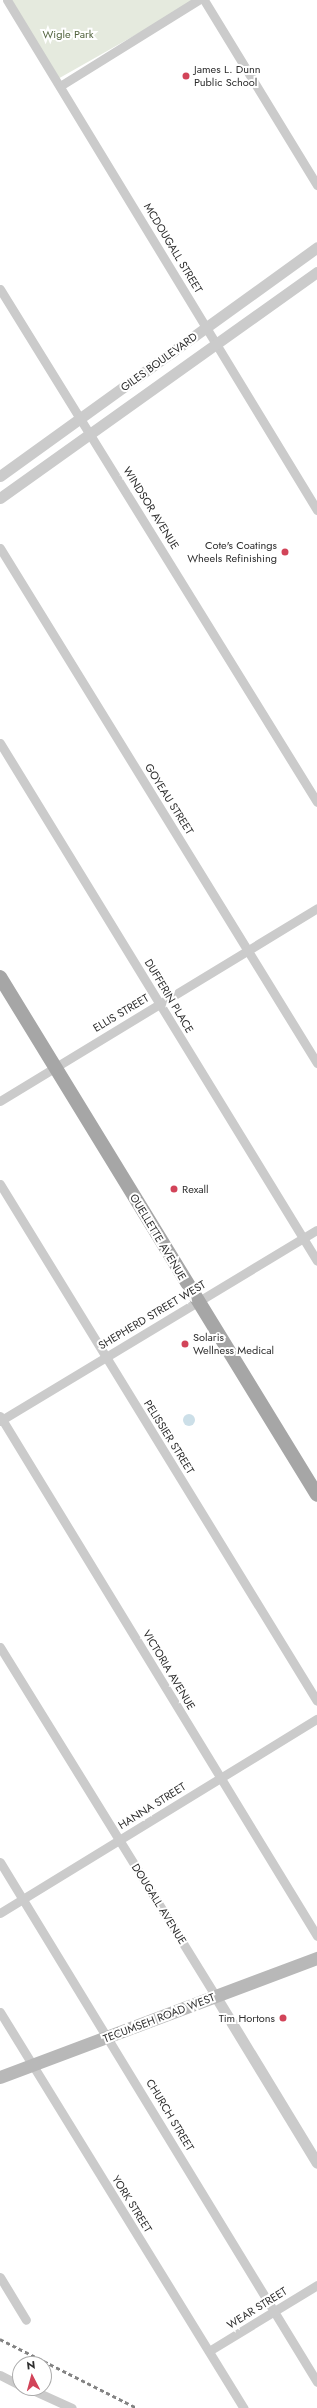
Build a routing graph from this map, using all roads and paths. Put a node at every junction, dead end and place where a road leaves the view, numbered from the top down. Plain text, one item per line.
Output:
1 (7, 0) edge
2 (198, 0) edge
3 (204, 0) edge
4 (60, 86) junction
5 (317, 185) edge
6 (317, 247) edge
7 (317, 272) edge
8 (0, 289) edge
9 (207, 327) junction
10 (216, 344) junction
11 (80, 419) junction
12 (91, 433) junction
13 (0, 476) edge
14 (0, 498) edge
15 (317, 510) edge
16 (0, 548) edge
17 (0, 743) edge
18 (317, 802) edge
19 (317, 908) edge
20 (248, 950) junction
21 (0, 978) edge
22 (160, 1004) junction
23 (317, 1063) edge
24 (54, 1068) junction
25 (0, 1101) edge
26 (0, 1184) edge
27 (317, 1230) edge
28 (303, 1238) junction
29 (317, 1261) edge
30 (198, 1302) junction
31 (106, 1357) junction
32 (1, 1419) edge
33 (317, 1495) edge
34 (0, 1646) edge
35 (317, 1701) edge
36 (317, 1719) edge
37 (220, 1777) junction
38 (119, 1840) junction
39 (0, 1862) edge
40 (23, 1899) junction
41 (0, 1913) edge
42 (317, 1936) edge
43 (317, 1958) edge
44 (216, 1997) junction
45 (0, 2012) edge
46 (108, 2037) junction
47 (33, 2065) junction
48 (0, 2077) edge
49 (317, 2163) edge
50 (0, 2277) edge
51 (317, 2285) edge
52 (274, 2311) junction
53 (26, 2320) dead end
54 (209, 2351) junction
55 (0, 2376) edge
56 (12, 2381) edge
57 (317, 2382) edge
58 (46, 2396) edge
59 (72, 2408) edge
60 (244, 2408) edge

1 - 4 street, MCDOUGALL STREET
2 - 4 street
3 - 5 street
4 - 9 street, MCDOUGALL STREET
6 - 9 street, GILES BOULEVARD
7 - 10 street, GILES BOULEVARD
8 - 11 street, WINDSOR AVENUE
9 - 10 street, MCDOUGALL STREET
9 - 11 street, GILES BOULEVARD
10 - 12 street, GILES BOULEVARD
10 - 15 street, MCDOUGALL STREET
11 - 12 street, WINDSOR AVENUE
11 - 13 street, GILES BOULEVARD
12 - 14 street, GILES BOULEVARD
12 - 18 street, WINDSOR AVENUE
16 - 20 street, GOYEAU STREET
17 - 22 street, DUFFERIN PLACE
19 - 20 street, ELLIS STREET
20 - 22 street, ELLIS STREET
20 - 23 street, GOYEAU STREET
21 - 24 main road, OUELLETTE AVENUE
22 - 24 street, ELLIS STREET
22 - 28 street, DUFFERIN PLACE
24 - 25 street, ELLIS STREET
24 - 30 main road, OUELLETTE AVENUE
26 - 31 street, PELISSIER STREET
27 - 28 street, SHEPHERD STREET WEST
28 - 29 street, DUFFERIN PLACE
28 - 30 street, SHEPHERD STREET WEST
30 - 31 street, SHEPHERD STREET WEST
30 - 33 main road, OUELLETTE AVENUE
31 - 32 street, SHEPHERD STREET WEST
31 - 35 street, PELISSIER STREET
32 - 37 street, VICTORIA AVENUE
34 - 38 street, DOUGALL AVENUE
36 - 37 street, HANNA STREET
37 - 38 street, HANNA STREET
37 - 42 street, VICTORIA AVENUE
38 - 40 street, HANNA STREET
38 - 44 street, DOUGALL AVENUE
39 - 40 street, CHURCH STREET
40 - 41 street, HANNA STREET
40 - 46 street, CHURCH STREET
43 - 44 main road, TECUMSEH ROAD WEST
44 - 46 main road, TECUMSEH ROAD WEST
44 - 49 street, DOUGALL AVENUE
45 - 47 street, YORK STREET
46 - 47 main road, TECUMSEH ROAD WEST
46 - 52 street, CHURCH STREET
47 - 48 main road, TECUMSEH ROAD WEST
47 - 54 street, YORK STREET
50 - 53 street
51 - 52 street, WEAR STREET
52 - 54 street, WEAR STREET
52 - 57 street, CHURCH STREET
54 - 60 street, YORK STREET
55 - 56 street
58 - 59 street

